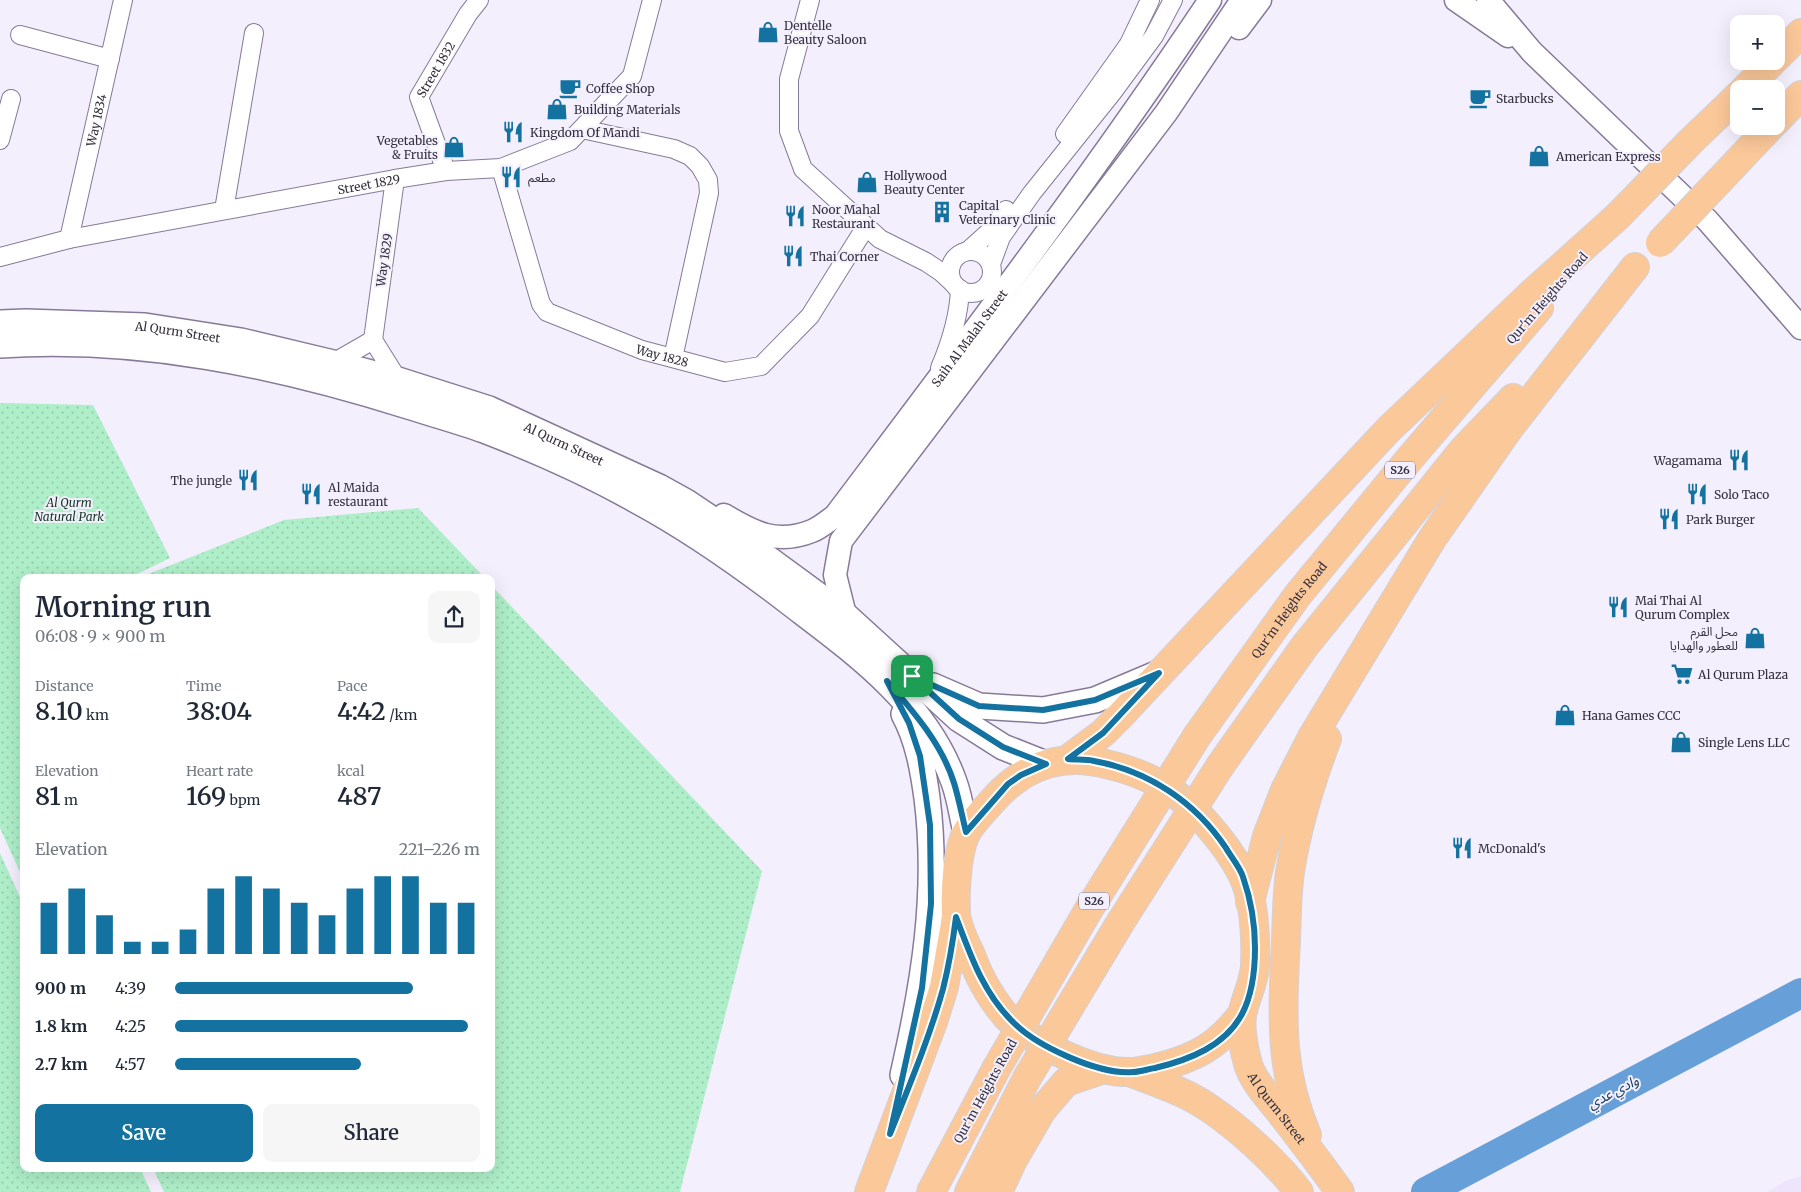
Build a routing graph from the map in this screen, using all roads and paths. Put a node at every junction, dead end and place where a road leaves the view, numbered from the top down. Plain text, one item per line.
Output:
1 (123, 0) edge
2 (479, 0) edge
3 (652, 0) edge
4 (810, 0) edge
5 (1150, 0) edge
6 (1173, 0) edge
7 (1210, 0) edge
8 (1242, 0) edge
9 (1260, 0) edge
10 (1456, 0) edge
11 (1488, 0) edge
12 (254, 33) dead end
13 (1801, 34) edge
14 (20, 35) dead end
15 (1785, 49) edge
16 (1532, 52) junction
17 (110, 59) junction
18 (1764, 70) edge
19 (1191, 77) junction
20 (1754, 80) edge
21 (1801, 95) edge
22 (11, 99) dead end
23 (1730, 103) edge
24 (1785, 112) edge
25 (582, 129) junction
26 (1762, 135) edge
27 (0, 140) edge
28 (502, 168) junction
29 (446, 171) junction
30 (395, 179) junction
31 (224, 210) junction
32 (1618, 216) junction
33 (865, 228) junction
34 (69, 239) junction
35 (963, 254) junction
36 (0, 257) edge
37 (926, 262) junction
38 (991, 264) junction
39 (1635, 267) junction
40 (958, 287) junction
41 (0, 323) edge
42 (1801, 328) edge
43 (373, 340) junction
44 (0, 345) edge
45 (673, 358) junction
46 (333, 363) junction
47 (398, 380) junction
48 (924, 398) junction
49 (659, 487) junction
50 (845, 615) junction
51 (1362, 657) junction
52 (1159, 673) junction
53 (912, 676) junction
54 (887, 681) junction
55 (1057, 761) junction
56 (966, 832) junction
57 (1250, 902) junction
58 (956, 917) junction
59 (1242, 1014) junction
60 (1104, 1069) junction
61 (1132, 1072) junction
62 (890, 1134) junction
63 (1320, 1164) junction
64 (1296, 1188) edge
65 (869, 1192) edge
66 (931, 1192) edge
67 (969, 1192) edge
68 (998, 1192) edge
69 (1340, 1192) edge

1 - 17 street, Way 1834
2 - 29 street, Street 1832
3 - 25 street, Street 1829
4 - 33 street
5 - 35 street
6 - 38 street
7 - 48 street, Saih Al Malah Street
8 - 19 street, Saih Al Malah Street
9 - 19 street
10 - 16 street
11 - 16 street
12 - 31 street
13 - 15 main road
14 - 17 street
16 - 42 street
17 - 34 street, Way 1834
18 - 20 main road
19 - 50 street, Saih Al Malah Street
21 - 24 main road
22 - 27 street
23 - 32 main road, Qur'm Heights Road / S26, bridge
25 - 28 street, Street 1829
25 - 45 street
26 - 39 main road, S26, bridge
28 - 29 street, Street 1829
28 - 45 street, Way 1828
29 - 30 street, Street 1829
30 - 31 street, Street 1829
30 - 43 street, Way 1829
31 - 34 street, Street 1829
32 - 52 main road
32 - 66 main road, Qur'm Heights Road / S26, bridge
33 - 37 street
33 - 45 street, Way 1828
34 - 36 street, Street 1829
35 - 37 street
35 - 38 street
35 - 40 street
37 - 40 street
38 - 40 street
39 - 51 main road
39 - 67 main road, S26, bridge
40 - 48 street
41 - 46 main road, Al Qurm Street
43 - 46 street
43 - 47 street
44 - 54 main road, Al Qurm Street
46 - 47 main road, Al Qurm Street
47 - 49 main road, Al Qurm Street
48 - 49 street, Saih Al Malah Street
49 - 50 main road, Al Qurm Street
50 - 53 main road, Al Qurm Street
51 - 57 main road
51 - 63 main road
52 - 53 main road
52 - 55 main road
53 - 55 main road, Al Qurm Street
54 - 56 main road, Al Qurm Street
54 - 62 main road
55 - 56 main road
55 - 57 main road
56 - 58 main road
57 - 59 main road
58 - 60 main road
58 - 62 main road
59 - 61 main road
59 - 63 main road, Al Qurm Street
60 - 61 main road
60 - 68 main road
61 - 64 main road
62 - 65 main road
63 - 69 main road, Al Qurm Street

